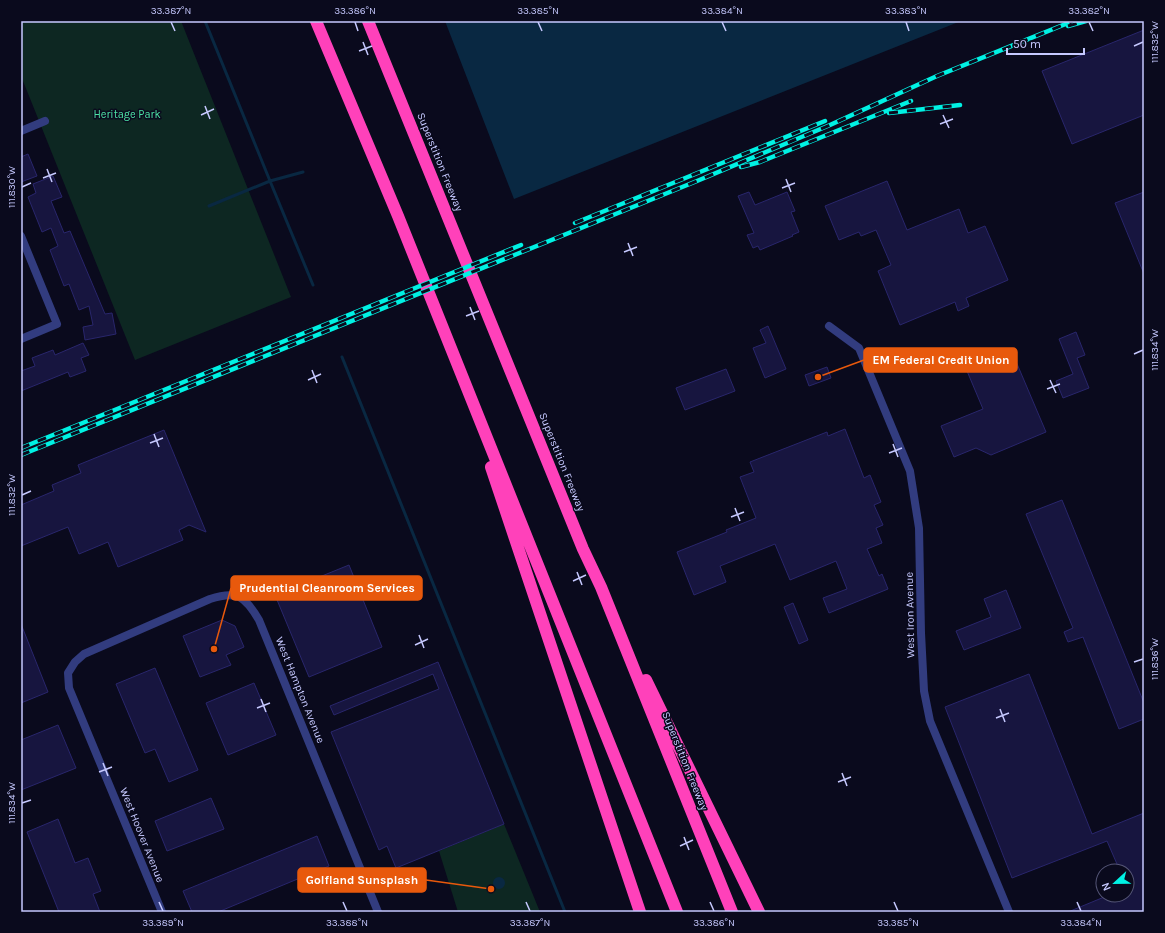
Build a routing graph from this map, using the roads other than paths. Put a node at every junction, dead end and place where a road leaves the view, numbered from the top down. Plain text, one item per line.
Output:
1 (316, 21) edge
2 (368, 21) edge
3 (372, 21) edge
4 (390, 73) junction
5 (45, 121) dead end
6 (21, 131) edge
7 (21, 236) edge
8 (829, 326) dead end
9 (446, 335) junction
10 (21, 339) edge
11 (601, 587) junction
12 (124, 635) joint
13 (162, 912) edge
14 (378, 912) edge
15 (640, 912) edge
16 (677, 912) edge
17 (732, 912) edge
18 (759, 912) edge
19 (1009, 912) edge

1 - 9 highway
2 - 4 highway, Superstition Freeway
3 - 4 highway
4 - 11 highway, Superstition Freeway
5 - 6 street
7 - 10 street
8 - 19 street, West Iron Avenue
9 - 15 highway
9 - 16 highway
11 - 17 highway, Superstition Freeway
11 - 18 highway
12 - 13 street, West Hoover Avenue
12 - 14 street, West Hampton Avenue

